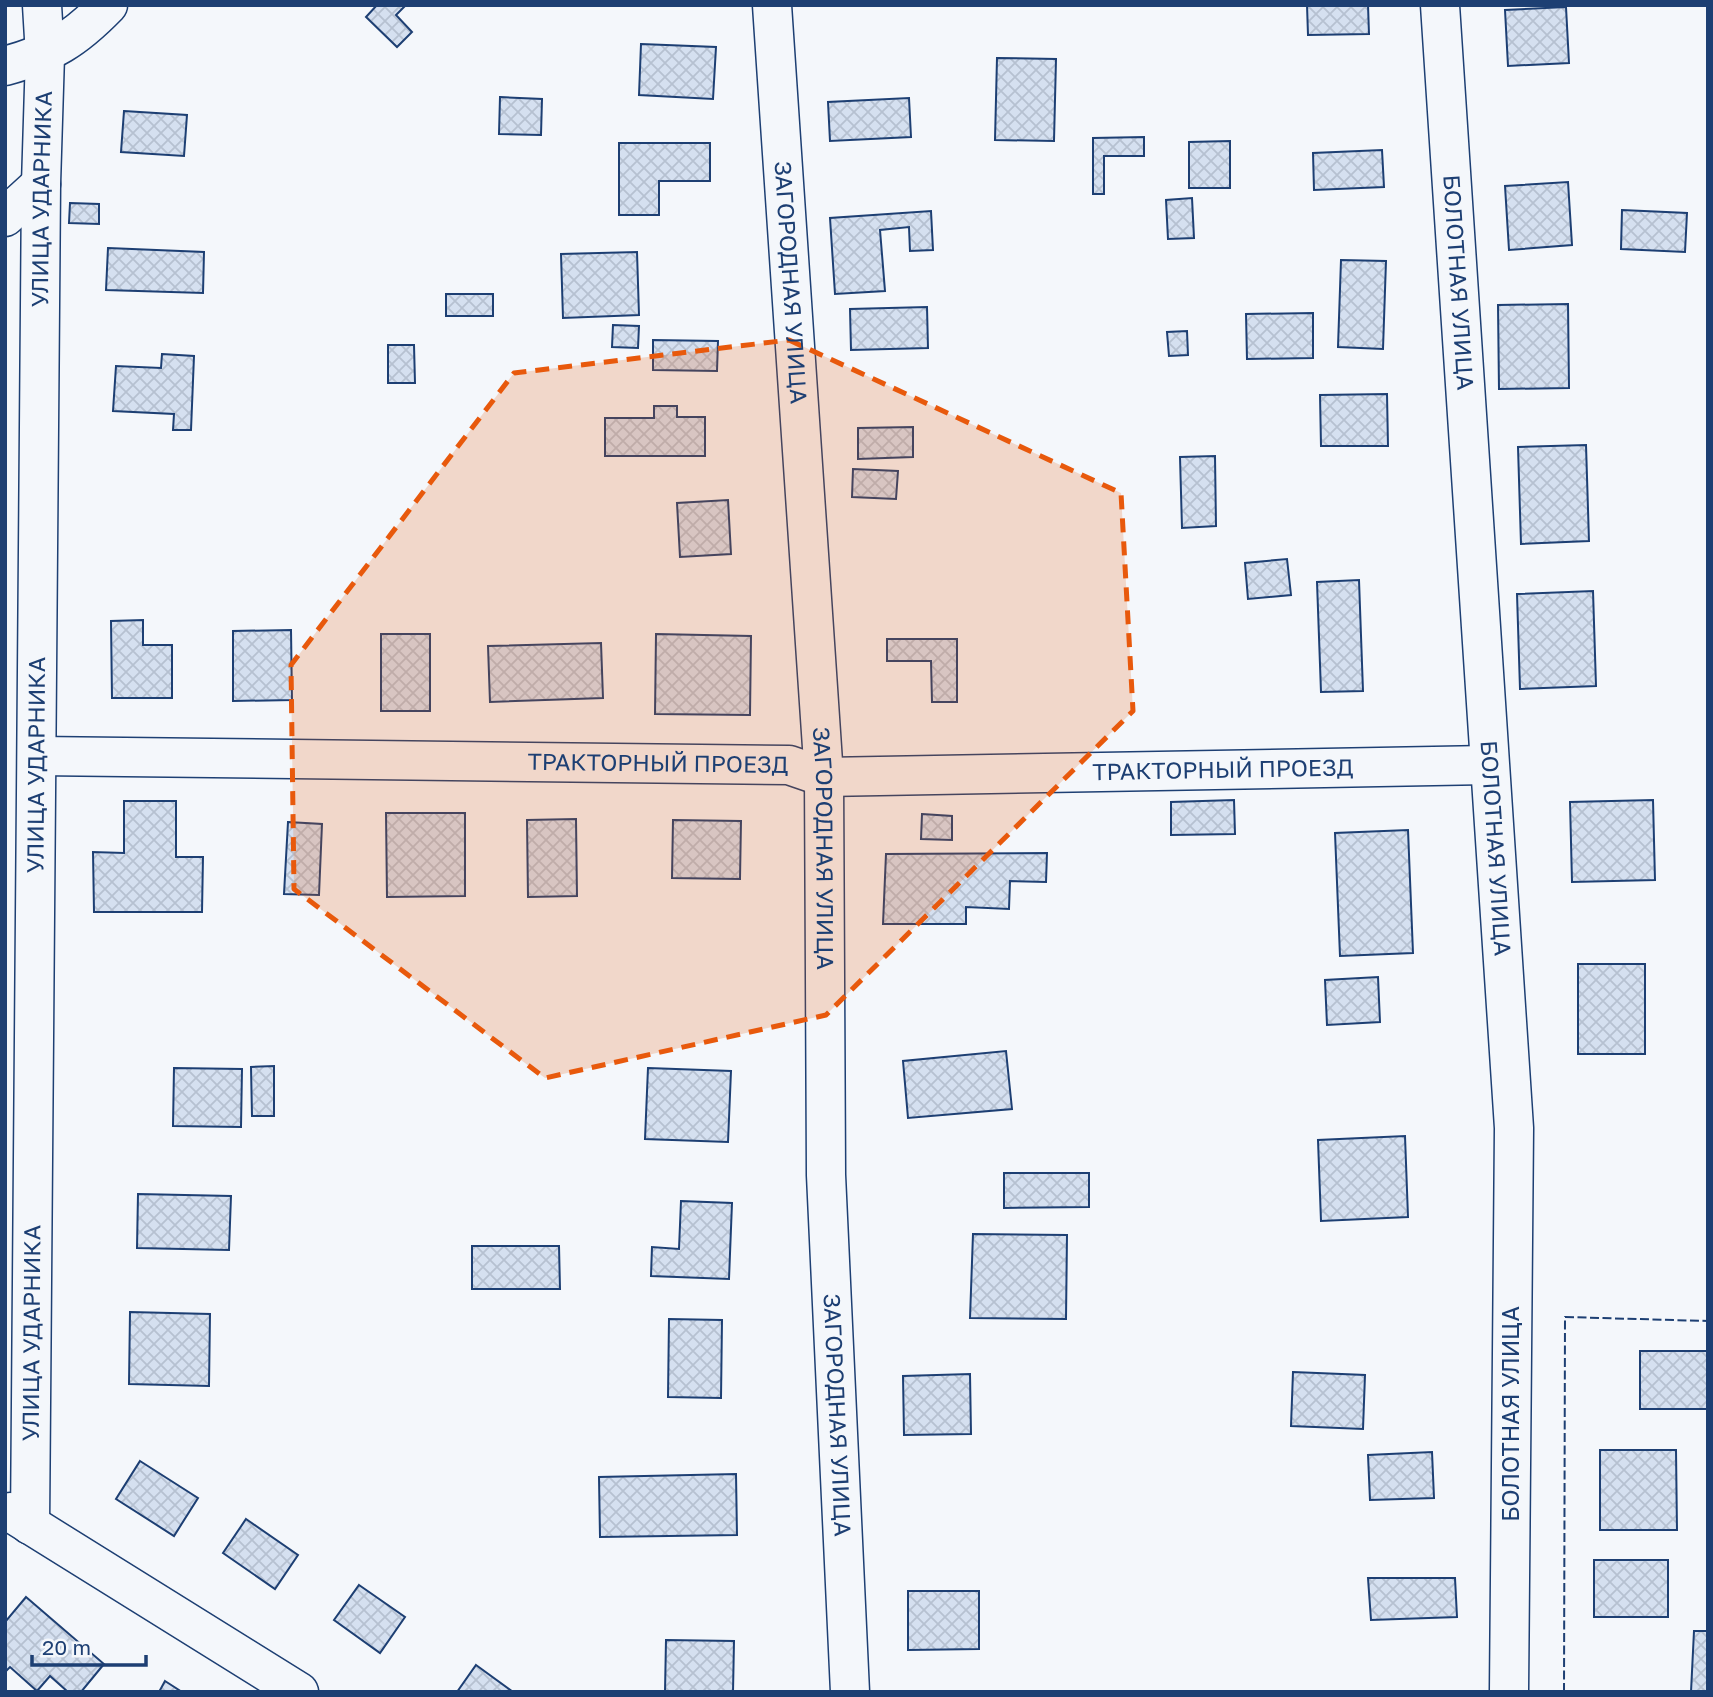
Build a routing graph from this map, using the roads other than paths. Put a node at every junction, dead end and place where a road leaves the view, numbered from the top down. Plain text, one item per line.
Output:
1 (42, 5) edge
2 (108, 5) edge
3 (772, 5) edge
4 (1440, 5) edge
5 (45, 55) junction
6 (5, 66) edge
7 (41, 184) junction
8 (5, 217) edge
9 (37, 755) junction
10 (1488, 765) junction
11 (824, 776) junction
12 (18, 1517) edge
13 (299, 1692) edge
14 (850, 1692) edge
15 (1509, 1692) edge

1 - 5 street, УЛИЦА УДАРНИКА
2 - 5 street
3 - 11 street, ЗАГОРОДНАЯ УЛИЦА
4 - 10 street, БОЛОТНАЯ УЛИЦА
5 - 6 street
5 - 7 street, УЛИЦА УДАРНИКА
7 - 8 street
7 - 9 street, УЛИЦА УДАРНИКА
9 - 11 street, ТРАКТОРНЫЙ ПРОЕЗД
9 - 12 street, УЛИЦА УДАРНИКА
10 - 11 street, ТРАКТОРНЫЙ ПРОЕЗД
10 - 15 street, БОЛОТНАЯ УЛИЦА
11 - 14 street, ЗАГОРОДНАЯ УЛИЦА
12 - 13 street

